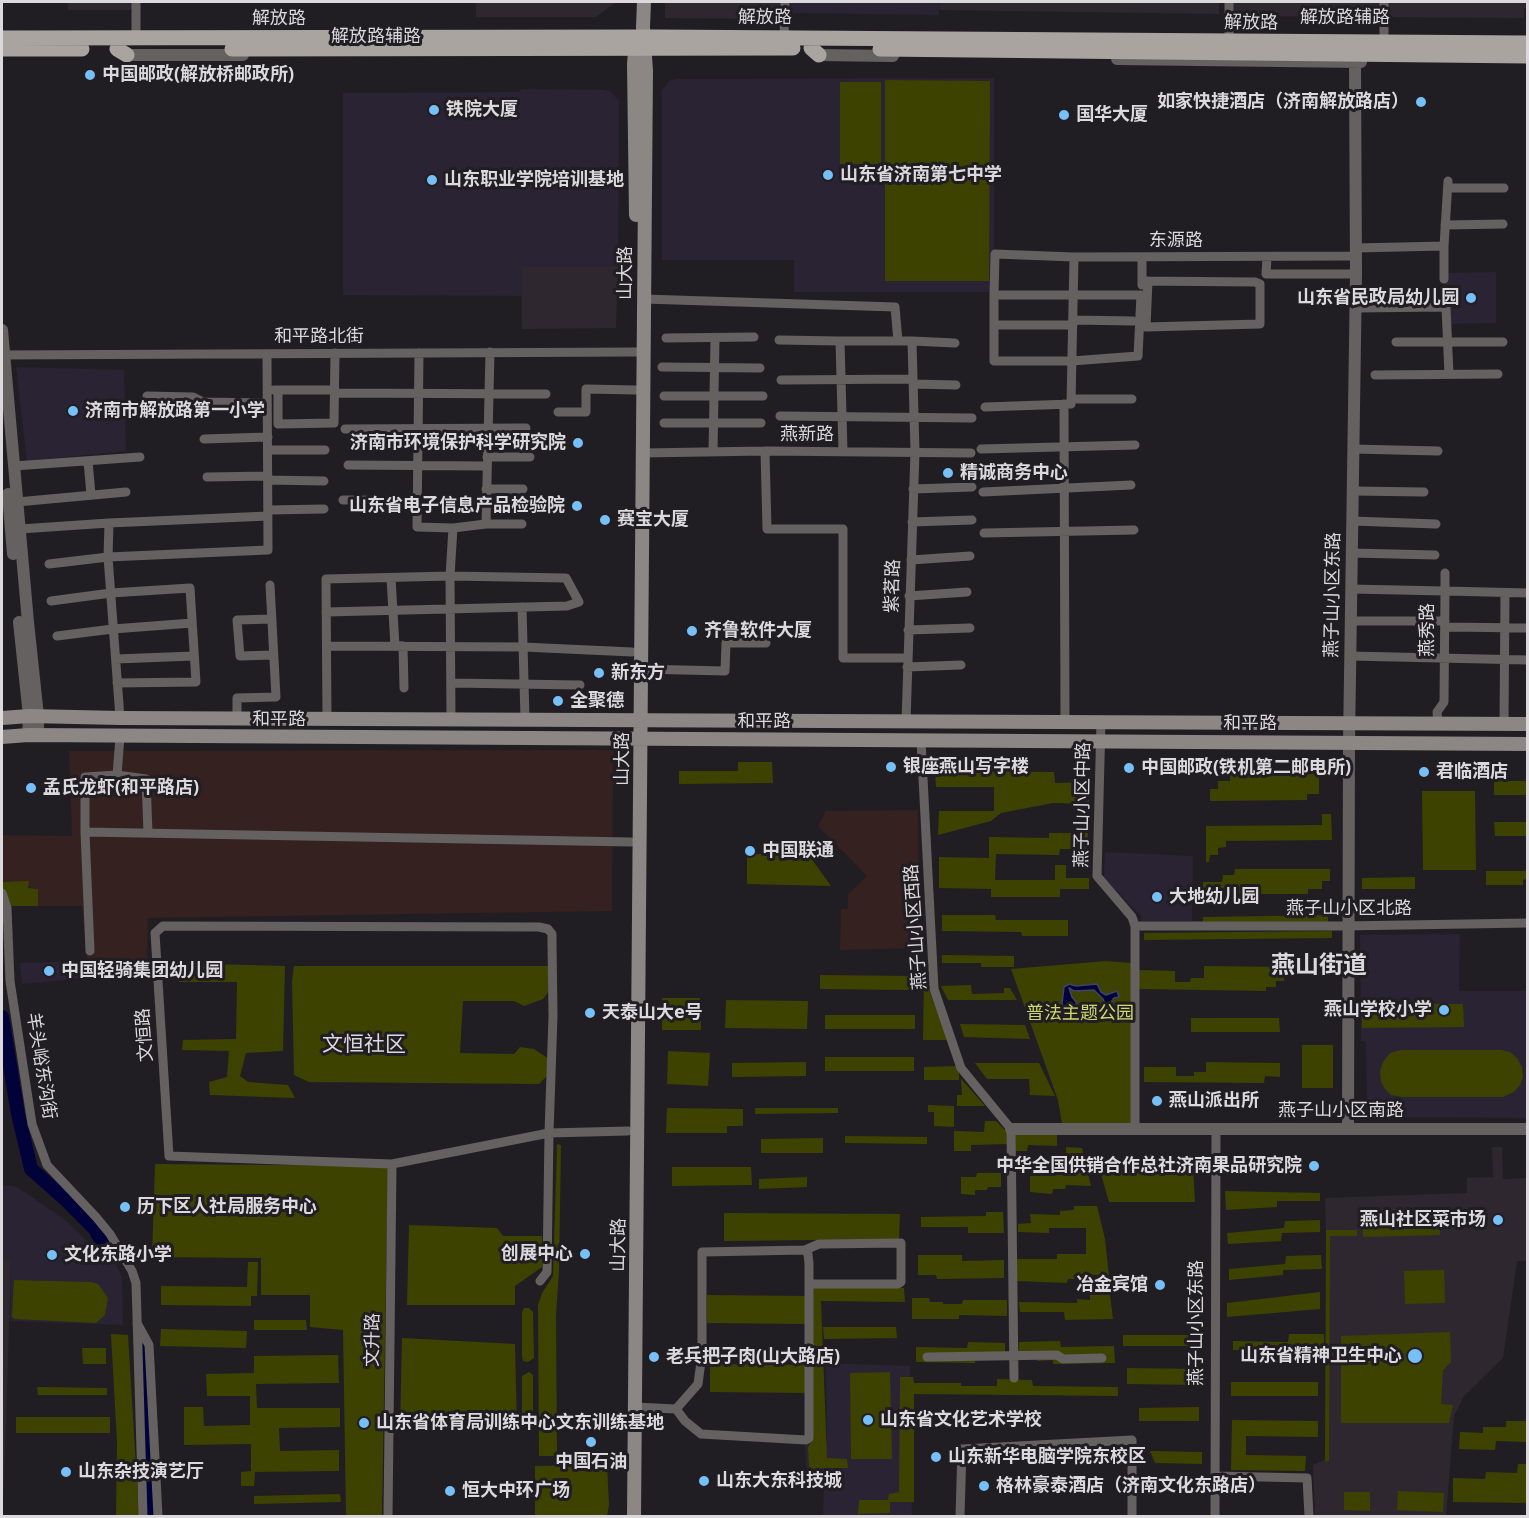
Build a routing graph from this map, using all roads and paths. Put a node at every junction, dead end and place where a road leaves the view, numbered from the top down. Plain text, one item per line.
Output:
1 (136, 2) edge
2 (636, 2) edge
3 (644, 2) edge
4 (785, 2) edge
5 (1229, 2) edge
6 (1384, 2) edge
7 (526, 32) dead end
8 (1229, 35) junction
9 (1384, 36) junction
10 (2, 38) edge
11 (784, 38) junction
12 (125, 42) junction
13 (815, 43) junction
14 (1527, 43) edge
15 (640, 44) junction
16 (2, 49) edge
17 (1442, 49) junction
18 (1527, 56) edge
19 (1355, 62) junction
20 (1504, 188) dead end
21 (1503, 224) dead end
22 (1445, 225) junction
23 (1444, 246) junction
24 (1356, 252) junction
25 (1074, 257) junction
26 (1142, 257) junction
27 (1267, 257) junction
28 (1356, 274) junction
29 (1444, 279) dead end
30 (1145, 281) junction
31 (1073, 294) junction
32 (994, 295) junction
33 (1141, 295) junction
34 (644, 299) junction
35 (1356, 308) junction
36 (1133, 321) dead end
37 (1073, 322) junction
38 (994, 325) junction
39 (2, 330) edge
40 (754, 337) dead end
41 (666, 338) dead end
42 (715, 339) junction
43 (779, 340) dead end
44 (840, 341) junction
45 (898, 341) junction
46 (912, 341) junction
47 (1447, 341) junction
48 (1396, 342) dead end
49 (1503, 342) dead end
50 (955, 343) dead end
51 (490, 352) junction
52 (637, 352) junction
53 (335, 353) junction
54 (419, 353) junction
55 (267, 354) junction
56 (3, 355) edge
57 (1072, 361) junction
58 (662, 367) dead end
59 (714, 368) junction
60 (760, 368) dead end
61 (1449, 374) junction
62 (1498, 374) dead end
63 (1375, 375) dead end
64 (781, 380) dead end
65 (841, 380) junction
66 (913, 382) junction
67 (956, 385) dead end
68 (267, 390) junction
69 (278, 390) junction
70 (636, 390) junction
71 (335, 392) junction
72 (418, 394) junction
73 (489, 394) junction
74 (546, 394) dead end
75 (147, 396) dead end
76 (664, 396) dead end
77 (714, 396) junction
78 (763, 396) dead end
79 (1132, 399) dead end
80 (1067, 401) junction
81 (267, 403) junction
82 (985, 407) dead end
83 (558, 412) dead end
84 (780, 416) dead end
85 (842, 416) junction
86 (914, 416) junction
87 (2, 418) edge
88 (972, 418) dead end
89 (664, 423) dead end
90 (713, 423) junction
91 (761, 423) dead end
92 (526, 428) dead end
93 (345, 429) dead end
94 (418, 429) junction
95 (488, 429) junction
96 (268, 437) junction
97 (204, 439) dead end
98 (1135, 445) dead end
99 (1064, 447) junction
100 (1353, 448) junction
101 (981, 449) dead end
102 (268, 450) junction
103 (325, 450) dead end
104 (765, 451) junction
105 (843, 451) junction
106 (1438, 451) dead end
107 (712, 452) junction
108 (915, 452) junction
109 (643, 453) junction
110 (971, 453) dead end
111 (140, 457) dead end
112 (530, 457) dead end
113 (88, 461) junction
114 (487, 461) junction
115 (348, 465) dead end
116 (417, 465) junction
117 (14, 466) junction
118 (207, 477) dead end
119 (268, 478) junction
120 (324, 481) dead end
121 (1131, 485) dead end
122 (972, 487) dead end
123 (1064, 488) junction
124 (486, 489) junction
125 (523, 489) dead end
126 (913, 489) junction
127 (1353, 491) junction
128 (126, 492) dead end
129 (983, 492) dead end
130 (1424, 492) dead end
131 (91, 495) junction
132 (343, 500) dead end
133 (417, 500) junction
134 (486, 501) junction
135 (17, 502) junction
136 (324, 509) dead end
137 (268, 513) junction
138 (972, 520) dead end
139 (1352, 521) junction
140 (912, 522) junction
141 (109, 524) junction
142 (486, 524) junction
143 (522, 524) dead end
144 (1436, 524) dead end
145 (453, 528) junction
146 (20, 529) junction
147 (1064, 530) junction
148 (1134, 530) dead end
149 (984, 533) dead end
150 (1352, 553) junction
151 (1435, 555) dead end
152 (970, 556) dead end
153 (108, 557) junction
154 (910, 560) junction
155 (49, 564) dead end
156 (1445, 573) dead end
157 (450, 576) junction
158 (391, 578) junction
159 (270, 585) dead end
160 (1352, 589) junction
161 (1445, 591) junction
162 (967, 592) dead end
163 (111, 593) junction
164 (1505, 593) junction
165 (1527, 593) edge
166 (909, 596) junction
167 (51, 601) dead end
168 (522, 607) junction
169 (450, 608) junction
170 (392, 610) junction
171 (326, 612) junction
172 (272, 619) junction
173 (1351, 621) junction
174 (192, 623) junction
175 (1445, 624) junction
176 (113, 628) junction
177 (970, 628) dead end
178 (1505, 628) junction
179 (1527, 628) edge
180 (908, 630) junction
181 (57, 636) dead end
182 (766, 643) dead end
183 (327, 646) junction
184 (399, 646) junction
185 (451, 647) junction
186 (522, 647) junction
187 (632, 652) junction
188 (273, 655) junction
189 (194, 656) junction
190 (1350, 656) junction
191 (116, 658) junction
192 (1445, 658) junction
193 (1505, 660) junction
194 (1527, 660) edge
195 (907, 663) junction
196 (962, 666) dead end
197 (641, 669) junction
198 (117, 683) junction
199 (451, 683) junction
200 (523, 684) junction
201 (580, 685) dead end
202 (404, 688) dead end
203 (33, 716) junction
204 (2, 717) edge
205 (120, 718) junction
206 (237, 718) junction
207 (327, 718) junction
208 (451, 719) junction
209 (525, 719) junction
210 (636, 720) junction
211 (906, 721) junction
212 (1065, 722) junction
213 (1101, 722) junction
214 (1349, 723) junction
215 (1437, 724) junction
216 (1504, 724) junction
217 (1527, 724) edge
218 (33, 735) junction
219 (2, 737) edge
220 (120, 737) junction
221 (636, 740) junction
222 (921, 740) junction
223 (1101, 741) junction
224 (1349, 743) junction
225 (1527, 744) edge
226 (117, 775) junction
227 (85, 832) junction
228 (148, 833) junction
229 (631, 842) junction
230 (2, 892) edge
231 (1527, 923) edge
232 (1348, 925) junction
233 (1135, 926) junction
234 (90, 951) dead end
235 (6, 985) edge
236 (1011, 1129) junction
237 (1135, 1129) junction
238 (1216, 1129) junction
239 (1348, 1129) junction
240 (1527, 1129) edge
241 (628, 1131) junction
242 (549, 1133) junction
243 (392, 1164) junction
244 (805, 1250) junction
245 (540, 1281) dead end
246 (809, 1284) junction
247 (136, 1321) junction
248 (1014, 1355) junction
249 (927, 1357) dead end
250 (1102, 1358) dead end
251 (1014, 1378) dead end
252 (635, 1407) junction
253 (676, 1408) junction
254 (1215, 1476) junction
255 (143, 1516) edge
256 (158, 1516) edge
257 (388, 1516) edge
258 (626, 1516) edge
259 (634, 1516) edge
260 (960, 1516) edge
261 (1132, 1516) edge
262 (1215, 1516) edge
263 (1309, 1516) edge

1 - 12 street
2 - 15 main road, 山大路
3 - 15 main road, 山大路
4 - 11 street
5 - 8 street
6 - 9 street
7 - 12 street, 解放路辅路
8 - 9 street, 解放路辅路
8 - 13 street, 解放路辅路
9 - 17 street, 解放路辅路
10 - 12 main road, 解放路
11 - 13 main road, 解放路
11 - 15 main road, 解放路
12 - 15 main road, 解放路
12 - 16 main road, 解放路
13 - 15 main road, 解放路
13 - 17 main road, 解放路
13 - 19 street
14 - 17 main road, 解放路
15 - 34 main road, 山大路
15 - 52 main road, 山大路
17 - 18 main road, 解放路
17 - 19 street
19 - 24 street, 燕子山小区东路
20 - 22 street
21 - 22 street
22 - 23 street
23 - 24 street, 东源路
23 - 29 street
24 - 27 street, 东源路
24 - 28 street, 燕子山小区东路
25 - 26 street, 东源路
25 - 31 street
25 - 32 street, 东源路
26 - 27 street, 东源路
26 - 30 street
27 - 28 street
28 - 35 street, 燕子山小区东路
30 - 30 street
30 - 33 street
31 - 32 street
31 - 33 street
31 - 37 street
32 - 38 street
33 - 57 street
34 - 45 street
34 - 109 main road, 山大路
35 - 47 street
35 - 100 street, 燕子山小区东路
36 - 37 street
37 - 38 street
37 - 57 street
38 - 57 street
39 - 56 street
40 - 42 street
41 - 42 street
42 - 59 street
43 - 44 street
44 - 45 street
44 - 65 street
45 - 46 street
46 - 50 street
46 - 66 street, 紫茗路
47 - 48 street
47 - 49 street
47 - 61 street
51 - 52 street, 和平路北街
51 - 54 street, 和平路北街
51 - 73 street
52 - 70 main road, 山大路
53 - 54 street, 和平路北街
53 - 55 street, 和平路北街
53 - 71 street
54 - 72 street
55 - 56 street, 和平路北街
55 - 68 street
56 - 117 street
57 - 80 street
58 - 59 street
59 - 60 street
59 - 77 street
61 - 62 street
61 - 63 street
64 - 65 street
65 - 66 street
65 - 85 street
66 - 67 street
66 - 86 street, 紫茗路
68 - 69 street
68 - 81 street
69 - 71 street
69 - 71 street
70 - 83 street
70 - 187 main road, 山大路
71 - 72 street
72 - 73 street
72 - 94 street
73 - 74 street
73 - 95 street
75 - 81 street
76 - 77 street
77 - 78 street
77 - 90 street
79 - 80 street
80 - 82 street
80 - 99 street
81 - 96 street
84 - 85 street
85 - 86 street
85 - 105 street
86 - 88 street
86 - 108 street, 紫茗路
87 - 203 street
89 - 90 street
90 - 91 street
90 - 107 street
92 - 95 street
93 - 94 street
94 - 95 street
94 - 116 street
95 - 114 street
96 - 97 street
96 - 102 street
98 - 99 street
99 - 101 street
99 - 123 street
100 - 106 street
100 - 127 street, 燕子山小区东路
102 - 103 street
102 - 119 street
104 - 105 street, 燕新路
104 - 107 street, 燕新路
104 - 195 street
105 - 108 street, 燕新路
107 - 109 street, 燕新路
108 - 110 street, 燕新路
108 - 126 street, 紫茗路
109 - 197 main road, 山大路
111 - 113 street
112 - 114 street
113 - 117 street
113 - 131 street
114 - 116 street
114 - 124 street
115 - 116 street
116 - 133 street
117 - 135 street
118 - 119 street
119 - 120 street
119 - 137 street
121 - 123 street
122 - 126 street
123 - 129 street
123 - 147 street
124 - 125 street
124 - 134 street
126 - 140 street, 紫茗路
127 - 130 street
127 - 139 street, 燕子山小区东路
128 - 131 street
131 - 135 street
132 - 133 street
133 - 134 street
133 - 145 street
134 - 142 street
135 - 146 street
136 - 137 street
137 - 141 street
137 - 153 street
138 - 140 street
139 - 144 street
139 - 150 street, 燕子山小区东路
140 - 154 street, 紫茗路
141 - 146 street
141 - 153 street
142 - 143 street
142 - 145 street
145 - 157 street
146 - 203 street
147 - 148 street
147 - 149 street
147 - 212 street
150 - 151 street
150 - 160 street, 燕子山小区东路
152 - 154 street
153 - 155 street
153 - 163 street
154 - 166 street, 紫茗路
156 - 161 street
157 - 158 street
157 - 168 street
157 - 169 street
158 - 170 street
158 - 171 street
159 - 172 street
160 - 161 street, 燕秀路
160 - 173 street, 燕子山小区东路
161 - 164 street
161 - 175 street, 燕秀路
162 - 166 street
163 - 167 street
163 - 174 street
163 - 176 street
164 - 165 street
164 - 178 street
166 - 180 street, 紫茗路
168 - 169 street
168 - 186 street
169 - 170 street
169 - 185 street
170 - 171 street
170 - 184 street
171 - 183 street
172 - 188 street
172 - 188 street
173 - 175 street
173 - 190 street, 燕子山小区东路
174 - 176 street
174 - 189 street
175 - 178 street
175 - 192 street, 燕秀路
176 - 181 street
176 - 191 street
177 - 180 street
178 - 179 street
178 - 193 street
180 - 195 street, 紫茗路
182 - 197 street
183 - 184 street
183 - 207 street
184 - 185 street
184 - 202 street
185 - 186 street
185 - 199 street
186 - 187 street
186 - 200 street
187 - 210 main road, 山大路
188 - 206 street
189 - 191 street
189 - 198 street
190 - 192 street
190 - 214 street, 燕子山小区东路
191 - 198 street
192 - 193 street
192 - 215 street, 燕秀路
193 - 194 street
193 - 216 street
195 - 196 street
195 - 211 street, 紫茗路
197 - 210 main road, 山大路
198 - 205 street
199 - 200 street
199 - 208 street
200 - 201 street
200 - 209 street
203 - 204 main road, 和平路
203 - 205 main road, 和平路
203 - 218 street
205 - 206 main road, 和平路
206 - 207 main road, 和平路
207 - 208 main road, 和平路
208 - 209 main road, 和平路
209 - 210 main road, 和平路
210 - 211 main road, 和平路
210 - 221 main road, 山大路
211 - 212 main road, 和平路
212 - 213 main road, 和平路
213 - 214 main road, 和平路
213 - 223 street, 燕子山小区中路
214 - 215 main road, 和平路
214 - 224 street, 燕子山小区东路
215 - 216 main road, 和平路
216 - 217 main road, 和平路
218 - 219 main road, 和平路
218 - 220 main road, 和平路
220 - 221 main road, 和平路
220 - 226 street
221 - 222 main road, 和平路
221 - 229 main road, 山大路
221 - 252 main road, 山大路
222 - 223 main road, 和平路
222 - 236 street, 燕子山小区西路
223 - 224 main road, 和平路
223 - 233 street, 燕子山小区中路
224 - 225 main road, 和平路
224 - 232 street, 燕子山小区东路
226 - 227 street
226 - 228 street
227 - 228 street
227 - 234 street
228 - 229 street
229 - 241 main road, 山大路
230 - 235 street, 羊头峪东沟街
231 - 232 street, 燕子山小区北路
232 - 233 street, 燕子山小区北路
232 - 239 street, 燕子山小区东路
233 - 237 street
235 - 247 street, 羊头峪东沟街
236 - 237 street, 燕子山小区南路
236 - 248 street
237 - 238 street, 燕子山小区南路
238 - 239 street, 燕子山小区南路
238 - 254 street, 燕子山小区东路
239 - 240 street, 燕子山小区南路
241 - 242 street, 文恒路
241 - 258 main road, 山大路
242 - 243 street, 文恒路
242 - 243 street, 文恒路
242 - 245 street
243 - 257 street, 文升路
244 - 246 street
244 - 246 street
244 - 253 street
246 - 253 street
247 - 255 street, 羊头峪东沟街
247 - 256 street, 羊头峪东沟街
248 - 249 street
248 - 250 street
248 - 251 street
252 - 253 street
252 - 259 main road, 山大路
254 - 262 street, 燕子山小区东路
254 - 263 street
260 - 261 street

